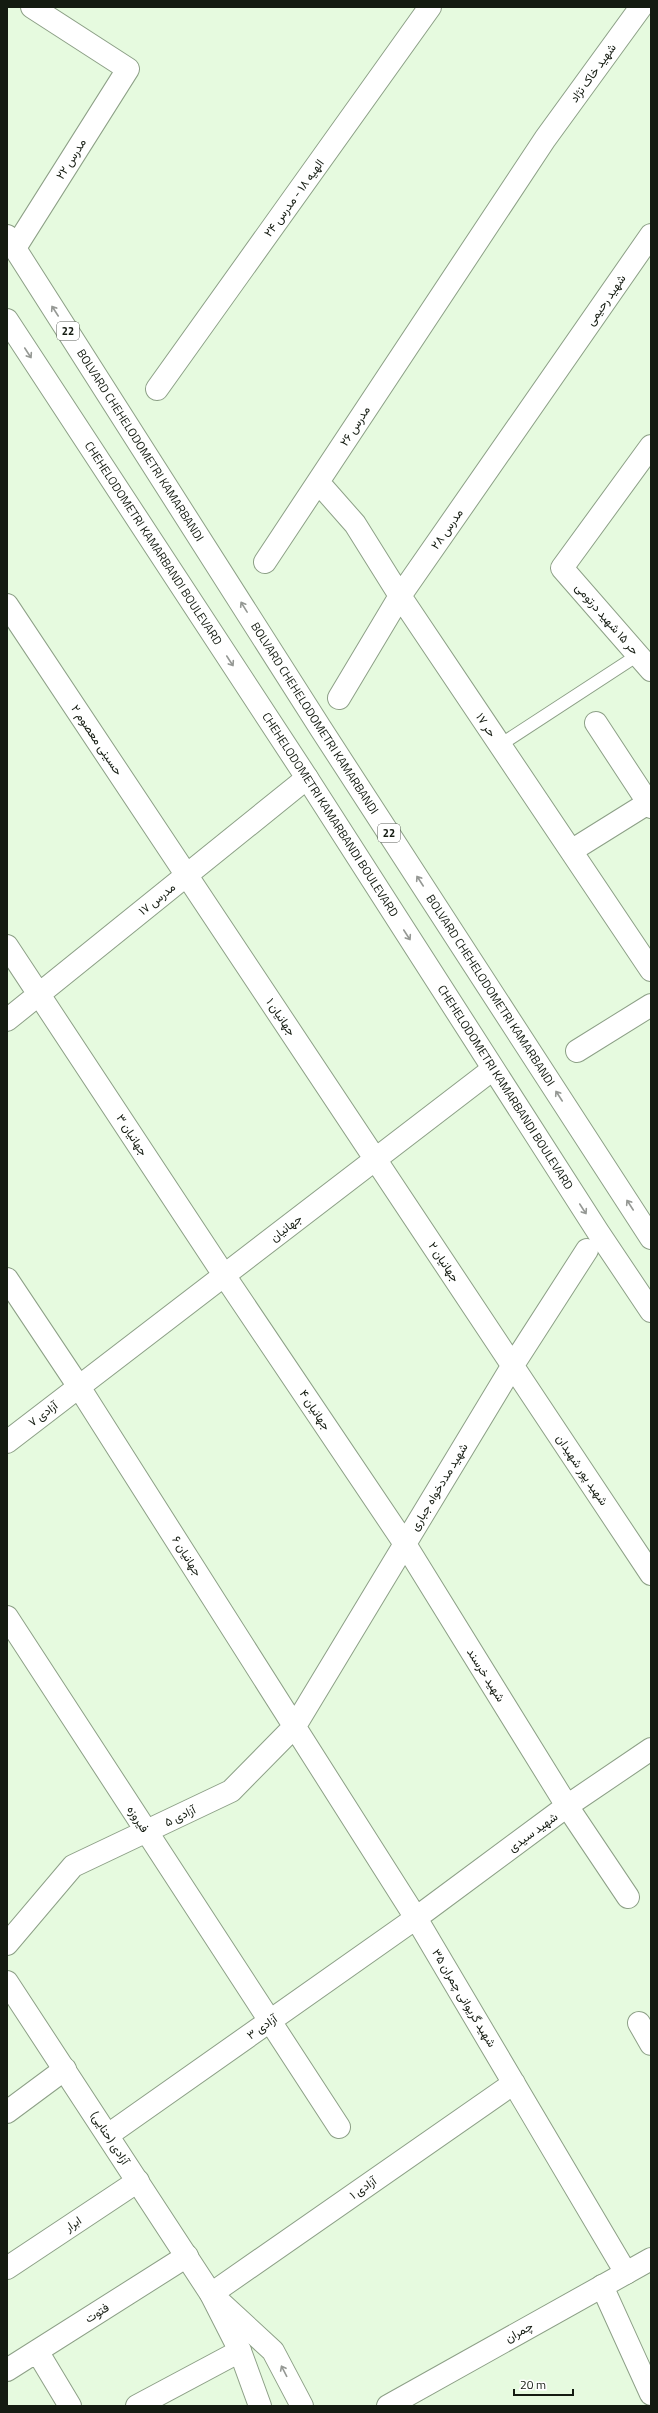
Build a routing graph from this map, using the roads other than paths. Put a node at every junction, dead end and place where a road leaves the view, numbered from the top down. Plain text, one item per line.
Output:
1 (32, 7) edge
2 (430, 7) edge
3 (642, 7) edge
4 (651, 235) edge
5 (11, 242) edge
6 (445, 290) joint
7 (7, 320) edge
8 (561, 364) joint
9 (157, 390) dead end
10 (651, 446) edge
11 (644, 471) edge
12 (318, 482) junction
13 (265, 562) dead end
14 (400, 596) junction
15 (7, 605) edge
16 (644, 663) edge
17 (339, 698) dead end
18 (596, 723) dead end
19 (500, 745) junction
20 (307, 778) junction
21 (650, 805) edge
22 (571, 851) junction
23 (186, 875) junction
24 (7, 946) edge
25 (651, 970) edge
26 (39, 994) junction
27 (651, 1005) edge
28 (7, 1020) edge
29 (577, 1051) dead end
30 (493, 1069) junction
31 (376, 1159) junction
32 (651, 1238) edge
33 (587, 1250) dead end
34 (224, 1276) junction
35 (7, 1278) edge
36 (651, 1311) edge
37 (513, 1366) junction
38 (79, 1387) junction
39 (7, 1442) edge
40 (405, 1544) junction
41 (651, 1574) edge
42 (7, 1617) edge
43 (295, 1726) junction
44 (651, 1749) edge
45 (567, 1806) junction
46 (147, 1833) junction
47 (628, 1897) dead end
48 (416, 1918) junction
49 (7, 1944) edge
50 (7, 1982) edge
51 (270, 2021) junction
52 (639, 2023) dead end
53 (651, 2044) edge
54 (65, 2069) junction
55 (514, 2083) junction
56 (7, 2112) edge
57 (339, 2127) dead end
58 (108, 2135) junction
59 (138, 2181) junction
60 (187, 2256) junction
61 (651, 2260) edge
62 (7, 2268) edge
63 (626, 2273) junction
64 (602, 2286) junction
65 (211, 2294) junction
66 (37, 2351) junction
67 (240, 2351) junction
68 (7, 2370) edge
69 (651, 2394) edge
70 (70, 2406) edge
71 (137, 2406) edge
72 (260, 2406) edge
73 (302, 2406) edge
74 (388, 2406) edge

1 - 5 street, مدرس ۲۲
2 - 9 street, الهیه ۱۸ - مدرس ۲۴
3 - 6 street, شهید خاک نژاد
4 - 8 street, شهید رحیمی
32 -> 5 street, BOLVARD CHEHELODOMETRI KAMARBANDI / 22
6 - 12 street, مدرس ۲۶
7 -> 20 street, CHEHELODOMETRI KAMARBANDI BOULEVARD
8 - 14 street, مدرس ۲۸
10 - 11 street
11 - 16 street, حر ۱۵ شهید درتومی
12 - 13 street, مدرس ۲۶
12 - 14 street, حر ۱۷
14 - 17 street, مدرس ۲۸
14 - 19 street, حر ۱۷
15 - 23 street, حسینی معصوم ۲
16 - 19 lane
18 - 21 street
19 - 22 street, حر ۱۷
20 - 23 street, مدرس ۱۷
20 -> 30 street, CHEHELODOMETRI KAMARBANDI BOULEVARD
21 - 22 street
22 - 25 street, حر ۱۷
23 - 26 street, مدرس ۱۷
23 - 31 street, جهانیان ۱
24 - 26 street, جهانیان ۳
26 - 28 street, مدرس ۱۷
26 - 34 street, جهانیان ۳
27 - 29 street
30 - 31 street, جهانیان
30 -> 36 street, CHEHELODOMETRI KAMARBANDI BOULEVARD
31 - 34 street, جهانیان
31 - 37 street, جهانیان ۲
33 - 37 street, شهید مددخواه جباری
34 - 38 street, جهانیان
34 - 40 street, جهانیان ۴
35 - 38 street, جهانیان ۶
37 - 40 street, شهید مددخواه جباری
37 - 41 street, شهید پور شهیدان
38 - 39 street, آزادی ۷
38 - 43 street, جهانیان ۶
40 - 43 street, شهید مددخواه جباری
40 - 45 street, شهید خرسند
42 - 46 street, فیروزه
43 - 46 street, آزادی ۵
43 - 48 street, شهید گریوانی چمران ۳۵
44 - 45 street, شهید سیدی
45 - 47 street, شهید خرسند
45 - 48 street, شهید سیدی
46 - 49 street, آزادی ۵
46 - 51 street, فیروزه
48 - 51 street, آزادی ۳
48 - 55 street, شهید گریوانی چمران ۳۵
50 - 54 street, آزادی (حنایی)
51 - 57 street, فیروزه
51 - 58 street, آزادی ۳
52 - 53 street
54 - 56 street
54 - 58 street, آزادی (حنایی)
55 - 63 street, شهید گریوانی چمران ۳۵
55 - 65 street, آزادی ۱
58 - 59 street, آزادی (حنایی)
59 - 60 street, آزادی (حنایی)
59 - 62 street, ابرار
60 - 65 street, آزادی (حنایی)
60 - 66 street, فتوت
61 - 63 street, چمران
63 - 64 street, چمران
64 - 69 street
64 - 74 street, چمران
65 - 67 street, آزادی (حنایی)
73 -> 65 street, آزادی (حنایی)
66 - 68 street, فتوت
66 - 70 street
67 - 71 street
67 - 72 street, آزادی (حنایی)

